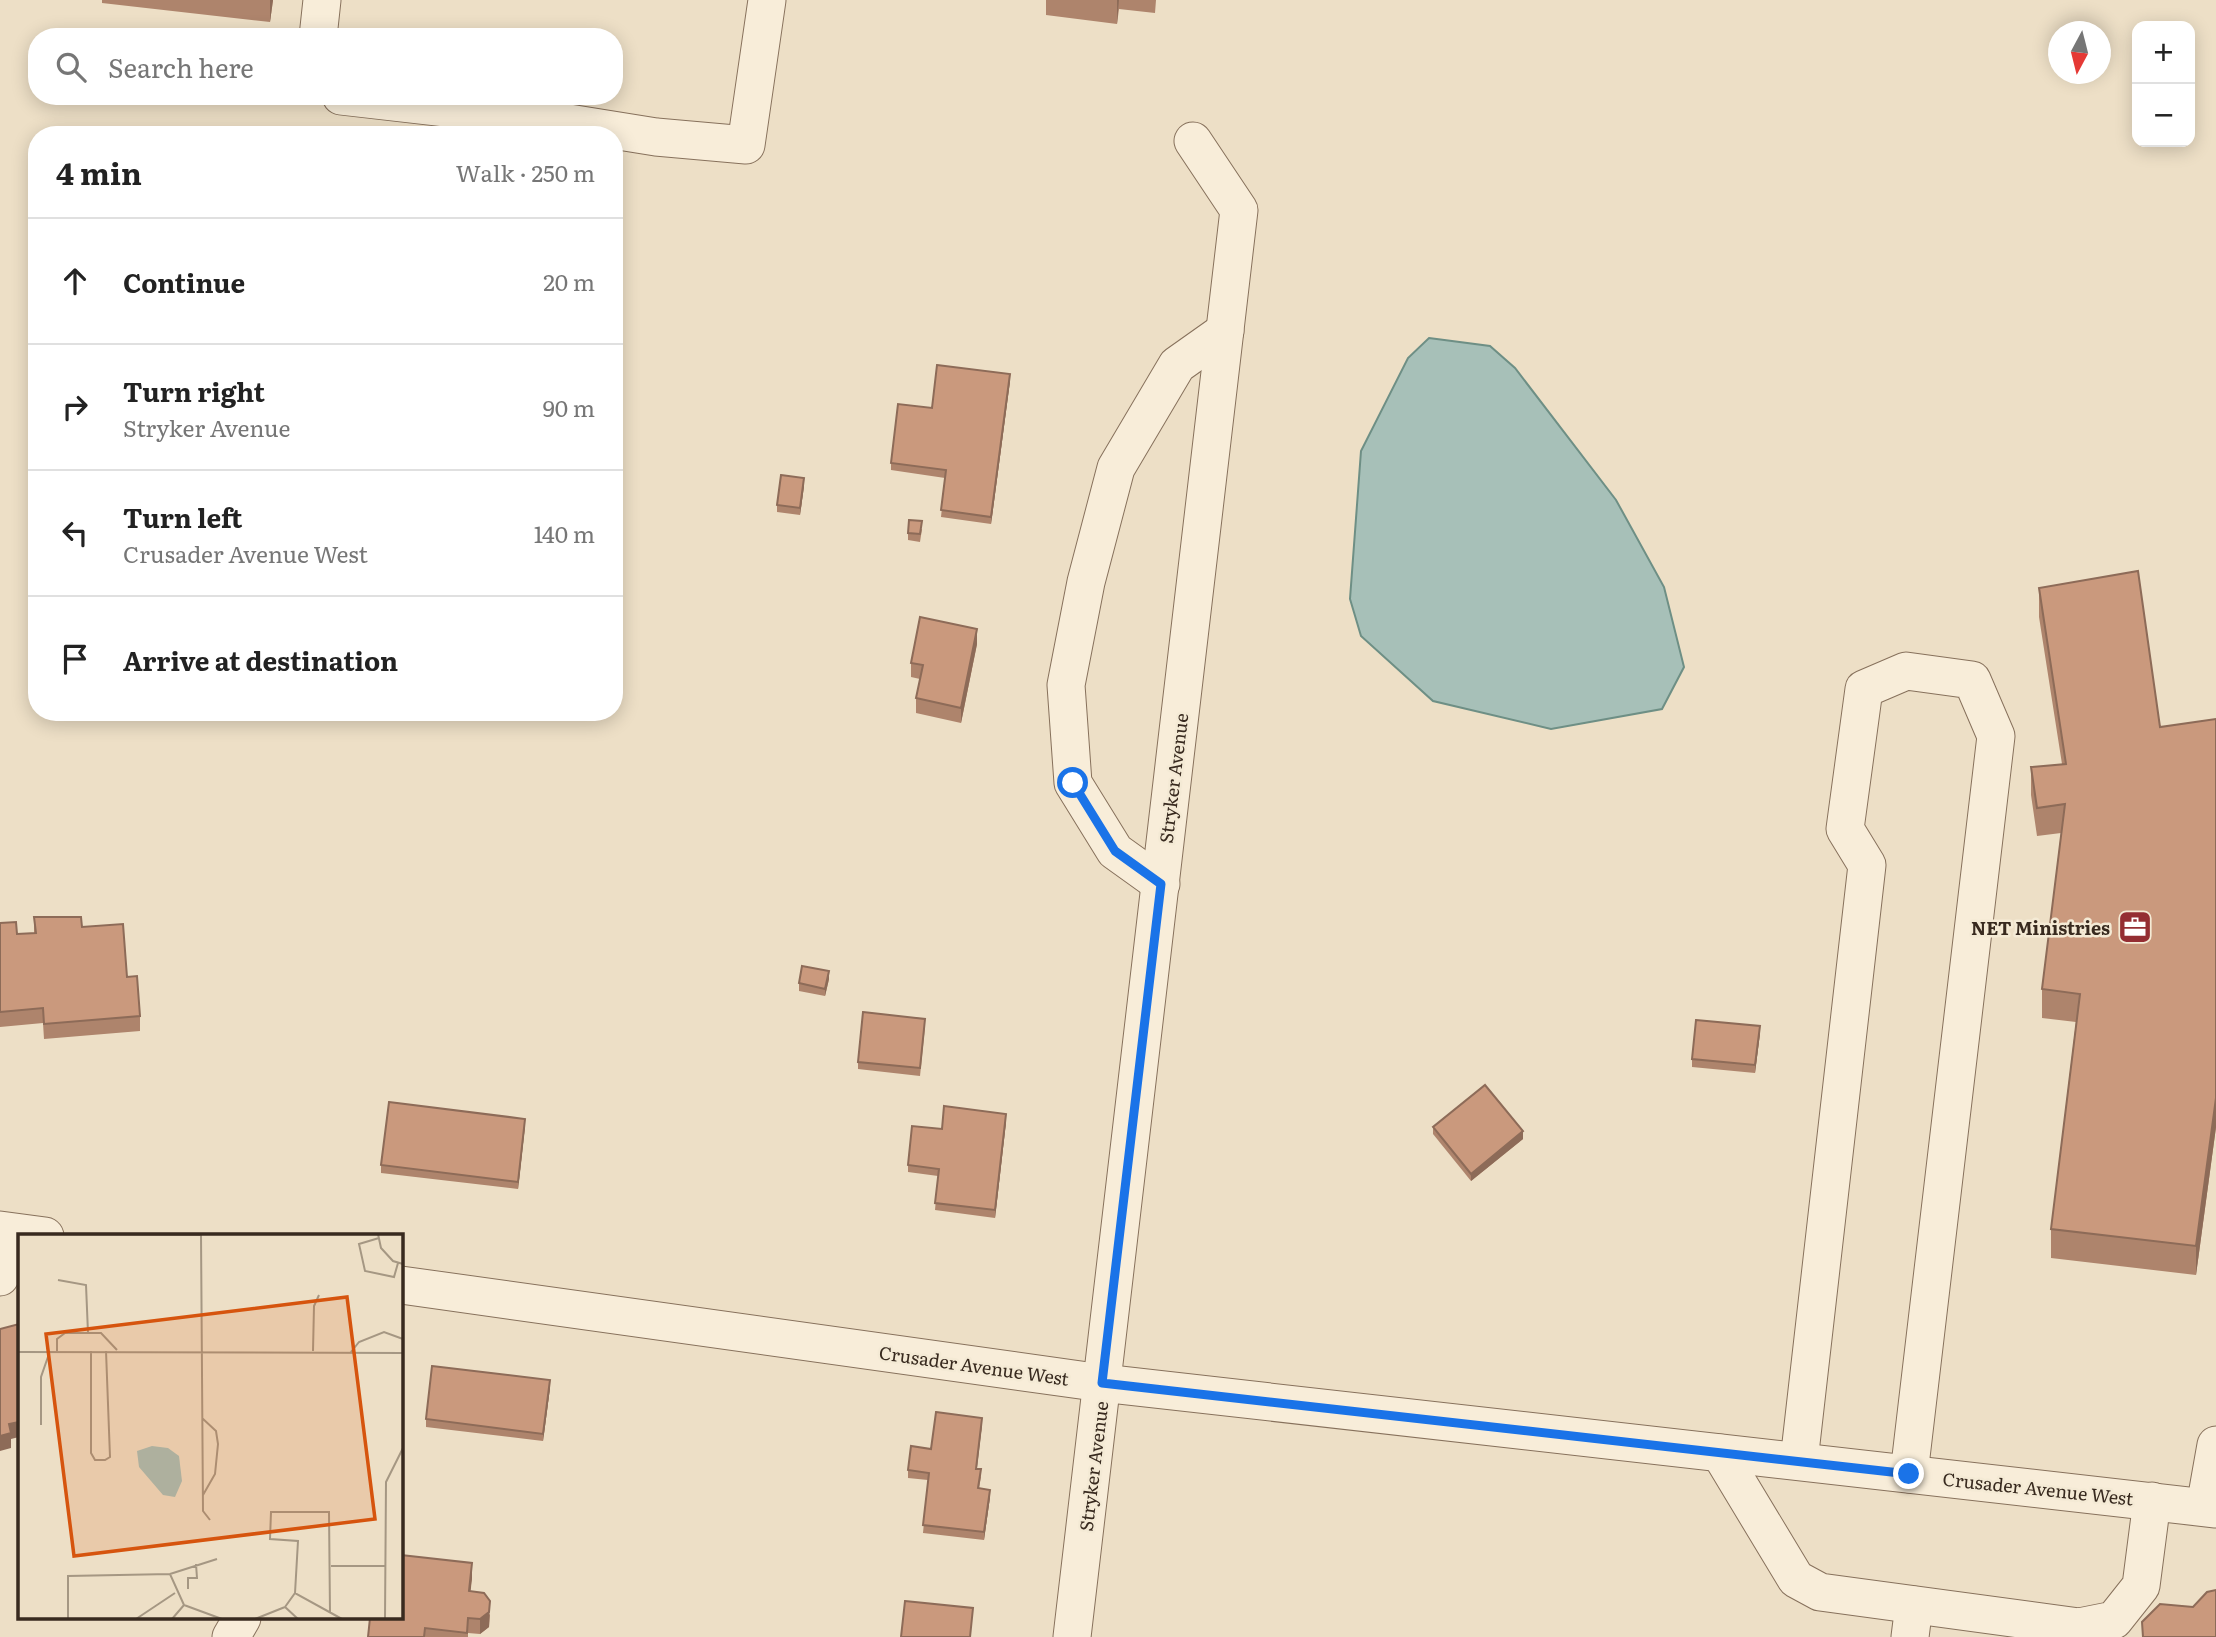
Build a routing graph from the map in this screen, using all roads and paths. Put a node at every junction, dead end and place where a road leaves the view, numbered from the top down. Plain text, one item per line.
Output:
1 (322, 0) edge
2 (767, 0) edge
3 (319, 28) edge
4 (419, 105) edge
5 (587, 126) edge
6 (623, 132) edge
7 (1193, 141) dead end
8 (1225, 331) junction
9 (1161, 884) junction
10 (18, 1241) edge
11 (0, 1277) edge
12 (402, 1285) edge
13 (1102, 1383) junction
14 (2216, 1446) edge
15 (1720, 1453) junction
16 (1799, 1461) junction
17 (1909, 1474) junction
18 (2152, 1501) junction
19 (2210, 1508) edge
20 (241, 1620) edge
21 (1912, 1621) edge
22 (231, 1637) edge
23 (1072, 1637) edge

1 - 3 street
2 - 6 street
4 - 5 street
7 - 8 street, Stryker Avenue
8 - 9 street, Stryker Avenue
8 - 9 street
9 - 13 street, Stryker Avenue
10 - 11 street
12 - 13 street, Crusader Avenue West
13 - 15 street, Crusader Avenue West
13 - 23 street, Stryker Avenue
14 - 19 street
15 - 16 street, Crusader Avenue West
15 - 21 street
16 - 17 street, Crusader Avenue West
16 - 17 street
17 - 18 street, Crusader Avenue West
18 - 19 street, Crusader Avenue West
18 - 21 street
20 - 22 street

